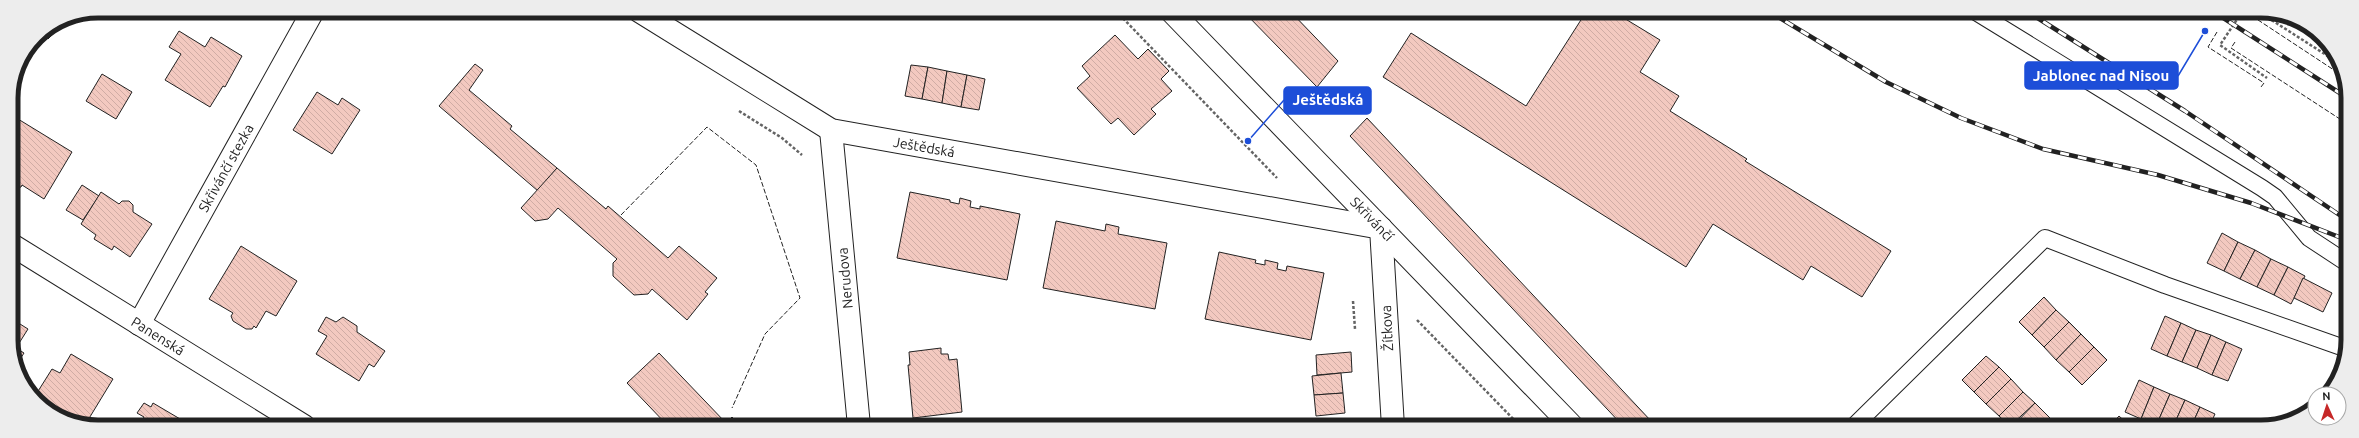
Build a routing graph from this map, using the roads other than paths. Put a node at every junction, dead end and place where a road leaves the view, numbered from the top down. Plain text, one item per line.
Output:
1 (309, 18) edge
2 (650, 18) edge
3 (1178, 18) edge
4 (1986, 18) edge
5 (831, 130) junction
6 (1382, 228) junction
7 (18, 249) edge
8 (2341, 260) edge
9 (139, 324) junction
10 (2340, 347) edge
11 (294, 420) edge
12 (858, 420) edge
13 (1393, 420) edge
14 (1566, 420) edge
15 (1860, 420) edge

1 - 9 street, Skřivánčí stezka
2 - 5 street, Ještědská
3 - 6 street, Skřivánčí
4 - 8 lane
5 - 6 street, Ještědská
5 - 12 street, Nerudova
6 - 13 street, Žítkova
6 - 14 street, Skřivánčí
7 - 9 street, Panenská
9 - 11 street, Panenská
10 - 15 lane

